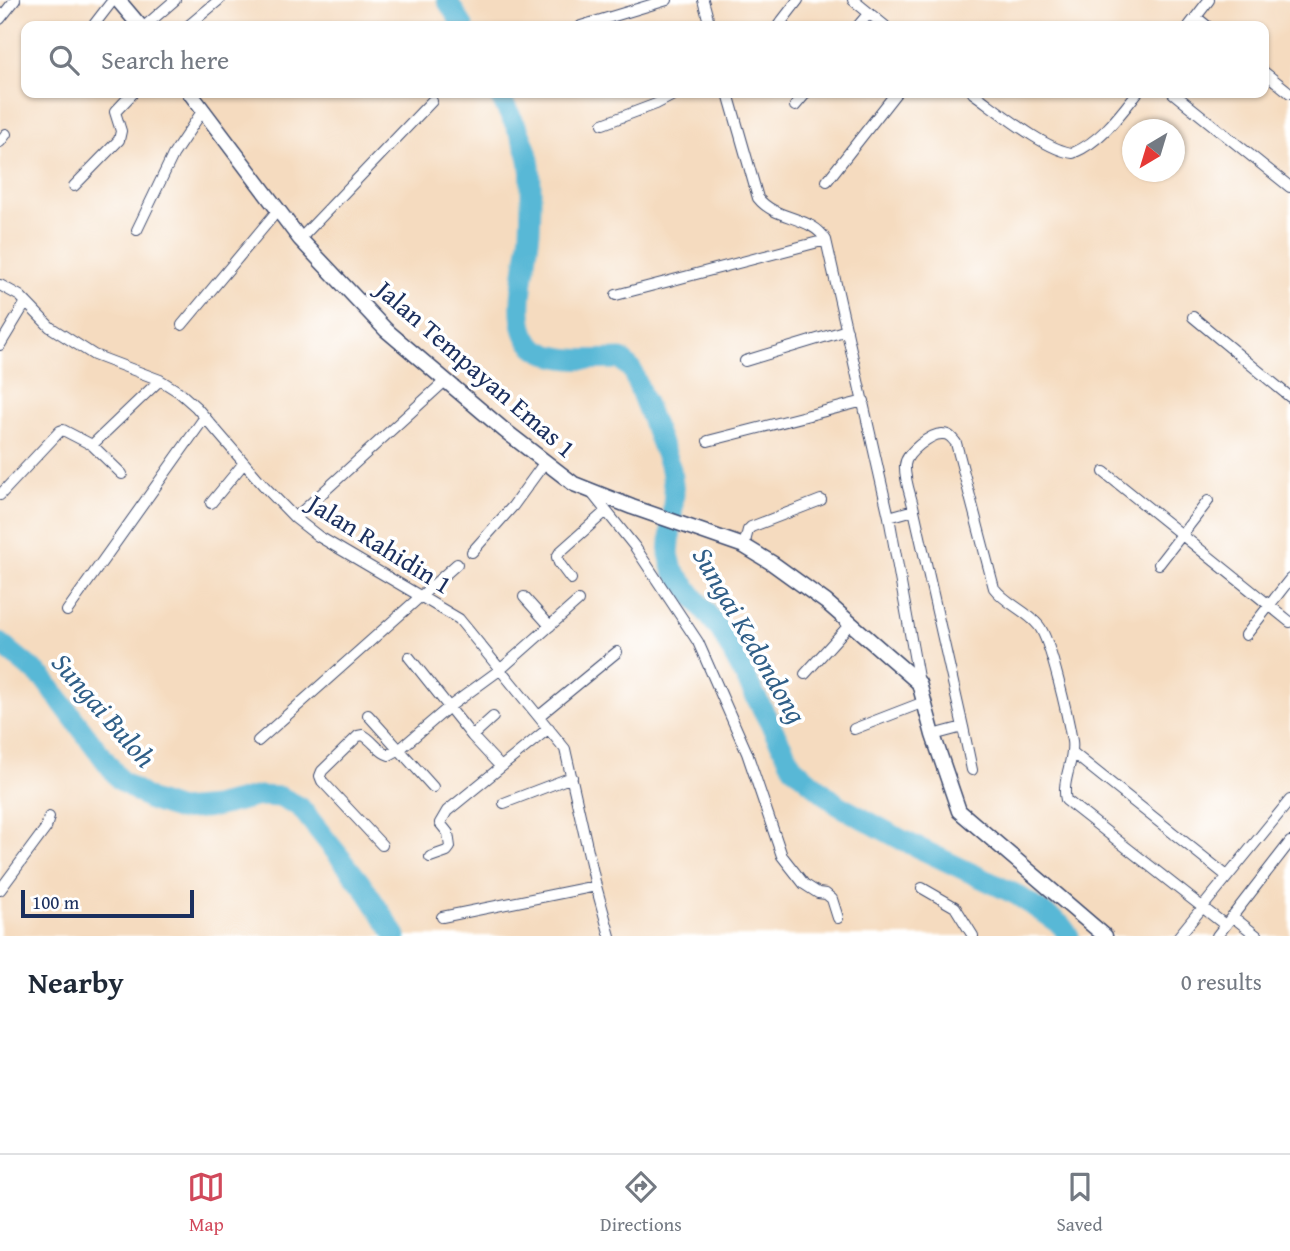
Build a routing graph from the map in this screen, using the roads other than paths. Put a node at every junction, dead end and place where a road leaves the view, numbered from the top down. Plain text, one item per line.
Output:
1 (15, 0) edge
2 (115, 0) edge
3 (175, 0) edge
4 (219, 0) edge
5 (667, 0) edge
6 (703, 0) edge
7 (798, 0) edge
8 (853, 0) edge
9 (1209, 0) edge
10 (869, 13) junction
11 (0, 19) edge
12 (97, 21) edge
13 (135, 21) edge
14 (151, 21) edge
15 (194, 21) edge
16 (598, 21) edge
17 (709, 21) edge
18 (782, 21) edge
19 (862, 21) edge
20 (879, 21) edge
21 (1194, 21) edge
22 (1269, 76) edge
23 (1290, 93) edge
24 (128, 98) edge
25 (194, 98) edge
26 (667, 98) edge
27 (729, 98) edge
28 (802, 98) edge
29 (892, 98) edge
30 (980, 98) edge
31 (1133, 98) edge
32 (1178, 98) edge
33 (432, 101) dead end
34 (795, 106) dead end
35 (203, 110) junction
36 (603, 124) dead end
37 (827, 181) dead end
38 (74, 186) dead end
39 (1290, 187) edge
40 (278, 210) junction
41 (137, 230) dead end
42 (300, 239) junction
43 (826, 240) junction
44 (0, 285) edge
45 (616, 295) dead end
46 (26, 302) junction
47 (1193, 317) dead end
48 (182, 325) dead end
49 (847, 330) junction
50 (0, 345) edge
51 (745, 361) dead end
52 (160, 380) junction
53 (445, 381) junction
54 (1290, 397) edge
55 (863, 401) junction
56 (205, 417) junction
57 (708, 441) dead end
58 (92, 445) junction
59 (545, 462) junction
60 (244, 463) junction
61 (1104, 472) dead end
62 (122, 474) dead end
63 (591, 492) junction
64 (0, 495) edge
65 (821, 500) dead end
66 (1208, 502) dead end
67 (211, 503) dead end
68 (914, 510) junction
69 (606, 512) junction
70 (295, 517) junction
71 (889, 517) junction
72 (1182, 534) junction
73 (744, 547) junction
74 (472, 552) dead end
75 (457, 564) dead end
76 (1159, 564) dead end
77 (571, 579) dead end
78 (1290, 579) edge
79 (422, 596) junction
80 (524, 597) dead end
81 (578, 601) dead end
82 (1269, 605) junction
83 (67, 611) dead end
84 (1290, 622) edge
85 (851, 623) junction
86 (550, 626) junction
87 (1246, 635) dead end
88 (617, 652) dead end
89 (409, 657) dead end
90 (500, 669) junction
91 (805, 674) dead end
92 (919, 683) junction
93 (924, 702) junction
94 (449, 707) junction
95 (368, 715) dead end
96 (538, 716) junction
97 (493, 717) dead end
98 (549, 727) junction
99 (962, 727) junction
100 (854, 729) dead end
101 (933, 735) junction
102 (472, 736) junction
103 (258, 741) dead end
104 (400, 749) junction
105 (1073, 753) junction
106 (500, 766) junction
107 (972, 770) dead end
108 (572, 777) junction
109 (433, 787) dead end
110 (1290, 800) edge
111 (504, 803) dead end
112 (49, 817) dead end
113 (1290, 842) edge
114 (382, 845) dead end
115 (430, 858) dead end
116 (1227, 876) junction
117 (596, 886) junction
118 (922, 888) dead end
119 (0, 890) edge
120 (1202, 907) junction
121 (442, 917) dead end
122 (838, 918) dead end
123 (1228, 921) junction
124 (610, 936) edge
125 (973, 936) edge
126 (1105, 936) edge
127 (1179, 936) edge
128 (1217, 936) edge
129 (1256, 936) edge

1 - 11 street
2 - 12 street
2 - 13 street
3 - 14 street
4 - 15 street
5 - 16 street
6 - 17 street
7 - 18 street
8 - 10 street
9 - 21 street
10 - 19 street
10 - 20 street
22 - 23 street
24 - 38 street
25 - 35 street, Jalan Tempayan Emas 1
26 - 36 street
27 - 43 street
28 - 34 street
29 - 37 street
30 - 31 street
32 - 39 street
33 - 42 street
35 - 40 street, Jalan Tempayan Emas 1
35 - 41 street
40 - 42 street, Jalan Tempayan Emas 1
40 - 48 street
42 - 53 street, Jalan Tempayan Emas 1
43 - 45 street
43 - 49 street
44 - 46 street, Jalan Rahidin 1
46 - 50 street
46 - 52 street, Jalan Rahidin 1
47 - 54 street
49 - 51 street
49 - 55 street
52 - 56 street, Jalan Rahidin 1
52 - 58 street
53 - 59 street, Jalan Tempayan Emas 1
53 - 70 street
55 - 57 street
55 - 71 street
56 - 60 street, Jalan Rahidin 1
56 - 83 street
58 - 62 street
58 - 64 street
59 - 63 street, Jalan Tempayan Emas 1
59 - 74 street
60 - 67 street
60 - 70 street, Jalan Rahidin 1
61 - 72 street
63 - 69 street
63 - 73 street, Jalan Tempayan Emas 1
65 - 73 street
66 - 72 street
68 - 71 street
68 - 99 street
68 - 105 street
69 - 77 street
69 - 122 street
70 - 79 street, Jalan Rahidin 1
71 - 92 street
72 - 76 street
72 - 82 street
73 - 85 street, Jalan Tempayan Emas 1
75 - 79 street
78 - 82 street
79 - 90 street, Jalan Rahidin 1
79 - 103 street
80 - 86 street
81 - 86 street
82 - 84 street
82 - 87 street
85 - 91 street
85 - 92 street, Jalan Tempayan Emas 1
86 - 90 street
88 - 96 street
89 - 94 street
90 - 94 street
90 - 96 street, Jalan Rahidin 1
92 - 93 street
93 - 100 street
93 - 101 street
94 - 102 street
94 - 104 street
95 - 104 street
96 - 98 street, Jalan Rahidin 1
97 - 102 street
98 - 106 street
98 - 108 street, Jalan Rahidin 1
99 - 101 street
99 - 107 street
101 - 126 street
102 - 106 street
104 - 109 street
104 - 114 street
105 - 116 street
105 - 120 street
106 - 115 street
108 - 111 street
108 - 117 street, Jalan Rahidin 1
110 - 116 street
112 - 119 street
113 - 123 street
116 - 120 street
117 - 121 street
117 - 124 street, Jalan Rahidin 1
118 - 125 street
120 - 123 street
120 - 127 street
123 - 128 street
123 - 129 street

